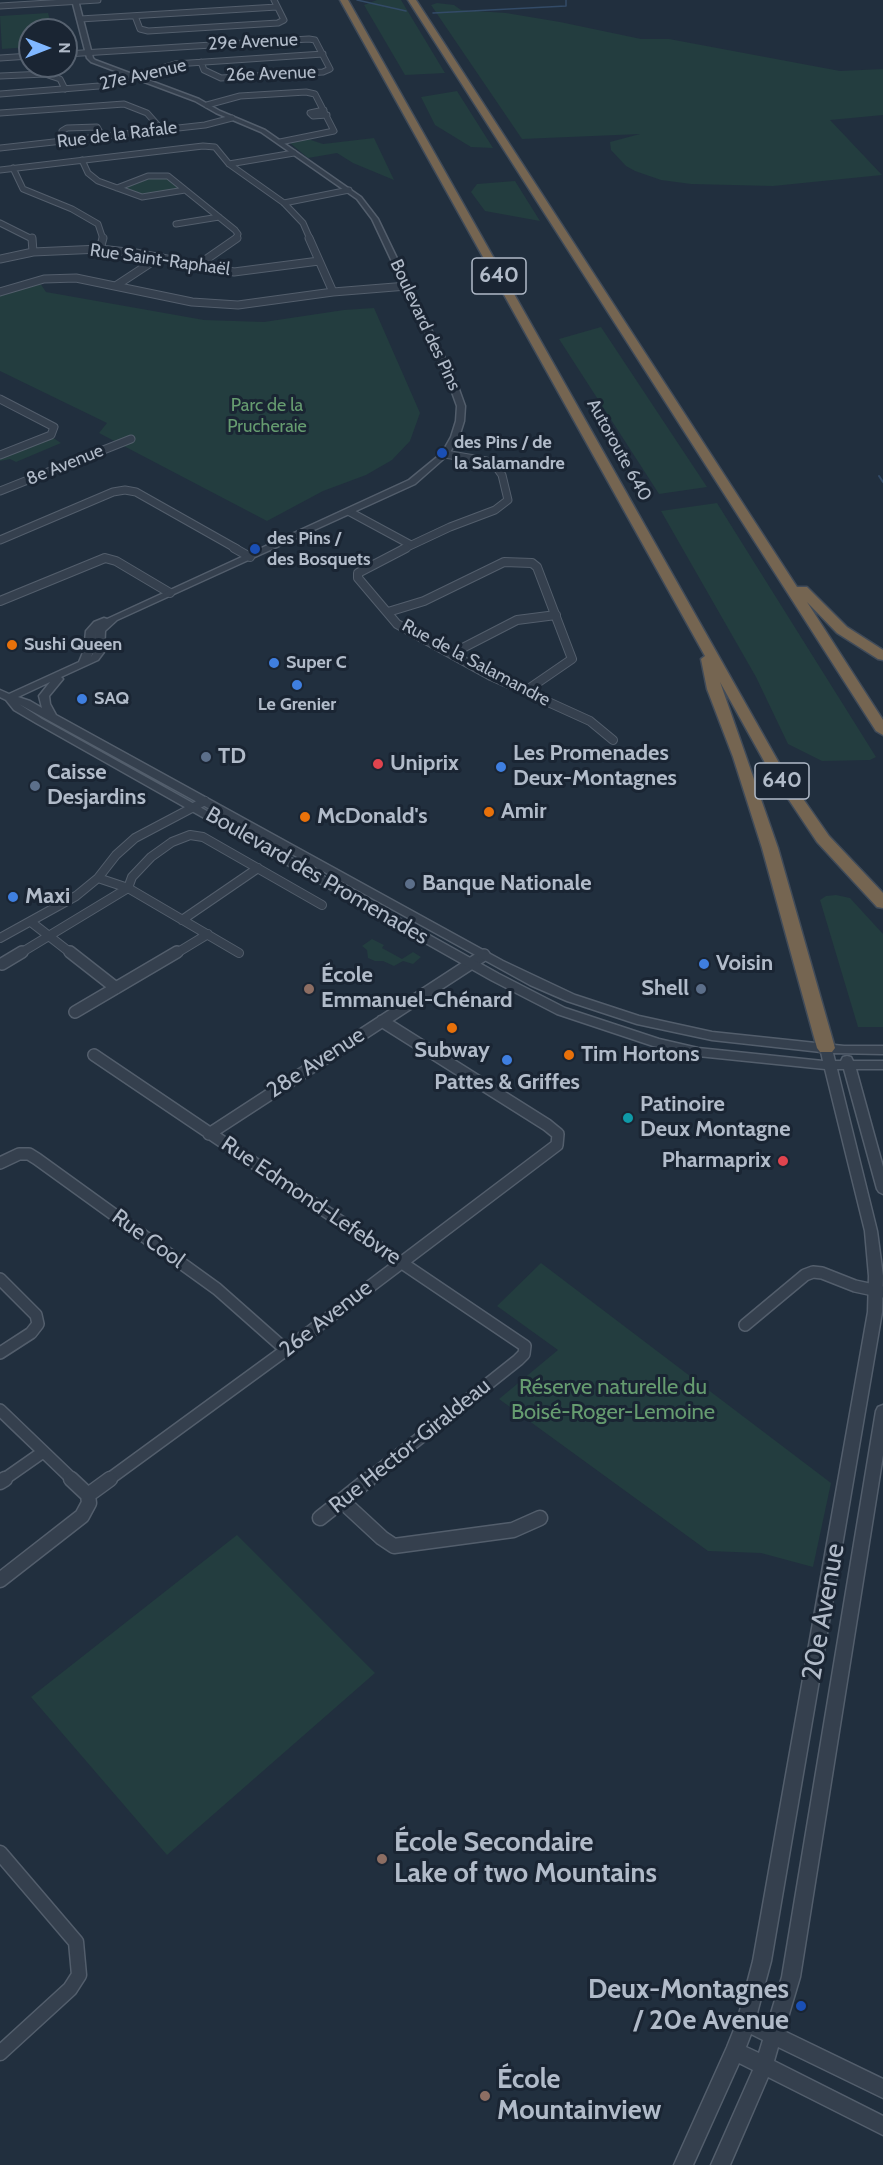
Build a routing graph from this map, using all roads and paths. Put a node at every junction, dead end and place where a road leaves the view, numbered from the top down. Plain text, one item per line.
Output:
1 (98, 0) edge
2 (274, 0) edge
3 (344, 0) edge
4 (412, 0) edge
5 (75, 1) edge
6 (0, 6) edge
7 (277, 7) junction
8 (135, 16) junction
9 (80, 19) junction
10 (88, 52) junction
11 (78, 53) edge
12 (323, 54) junction
13 (18, 57) edge
14 (0, 58) edge
15 (201, 63) junction
16 (0, 76) edge
17 (133, 76) junction
18 (65, 89) junction
19 (0, 94) edge
20 (207, 105) junction
21 (0, 113) edge
22 (232, 118) junction
23 (162, 130) junction
24 (102, 136) junction
25 (66, 141) junction
26 (0, 142) edge
27 (280, 142) junction
28 (0, 148) edge
29 (294, 153) junction
30 (82, 160) junction
31 (229, 164) junction
32 (12, 168) junction
33 (0, 170) edge
34 (117, 188) junction
35 (186, 190) junction
36 (349, 190) junction
37 (284, 203) junction
38 (219, 217) junction
39 (0, 223) edge
40 (176, 224) dead end
41 (100, 249) junction
42 (33, 252) junction
43 (158, 258) junction
44 (0, 259) edge
45 (319, 261) junction
46 (198, 265) junction
47 (117, 285) junction
48 (407, 286) junction
49 (0, 292) edge
50 (333, 292) junction
51 (0, 399) edge
52 (130, 439) dead end
53 (445, 454) junction
54 (0, 455) edge
55 (0, 491) edge
56 (350, 512) junction
57 (0, 540) edge
58 (411, 545) junction
59 (770, 556) junction
60 (250, 557) junction
61 (170, 593) junction
62 (0, 601) edge
63 (388, 612) junction
64 (556, 615) junction
65 (704, 643) junction
66 (453, 653) junction
67 (883, 656) edge
68 (65, 672) junction
69 (524, 692) junction
70 (5, 696) edge
71 (52, 717) junction
72 (883, 731) edge
73 (613, 740) dead end
74 (205, 801) junction
75 (194, 807) junction
76 (258, 868) junction
77 (98, 878) junction
78 (128, 888) junction
79 (883, 903) edge
80 (322, 905) dead end
81 (182, 920) junction
82 (31, 922) junction
83 (208, 934) junction
84 (48, 936) junction
85 (0, 938) edge
86 (239, 953) dead end
87 (484, 955) junction
88 (470, 963) junction
89 (2, 964) dead end
90 (116, 988) junction
91 (75, 1012) dead end
92 (382, 1021) junction
93 (826, 1048) junction
94 (844, 1050) junction
95 (883, 1050) edge
96 (94, 1055) dead end
97 (883, 1065) edge
98 (831, 1066) junction
99 (848, 1066) junction
100 (209, 1134) junction
101 (0, 1163) edge
102 (883, 1189) edge
103 (401, 1261) junction
104 (0, 1279) edge
105 (880, 1291) edge
106 (745, 1324) dead end
107 (526, 1348) joint
108 (286, 1350) junction
109 (0, 1353) edge
110 (0, 1410) edge
111 (883, 1412) edge
112 (43, 1452) junction
113 (0, 1482) edge
114 (88, 1495) junction
115 (342, 1501) junction
116 (320, 1518) dead end
117 (540, 1518) dead end
118 (0, 1580) edge
119 (0, 1853) edge
120 (746, 2022) junction
121 (774, 2036) junction
122 (735, 2051) junction
123 (0, 2053) edge
124 (764, 2066) junction
125 (883, 2089) edge
126 (883, 2126) edge
127 (683, 2165) edge
128 (720, 2165) edge

1 - 5 street
2 - 7 street
3 - 65 highway, Autoroute 640 / 640
4 - 59 highway
5 - 6 street
5 - 9 street
7 - 8 street
7 - 8 street
8 - 9 street
9 - 10 street
10 - 11 street, 29e Avenue
10 - 12 street, 29e Avenue
10 - 17 street, Boulevard des Pins
12 - 15 street, 27e Avenue
12 - 15 street, 26e Avenue
13 - 14 street
15 - 17 street, 27e Avenue
16 - 18 street
17 - 18 street, 27e Avenue
17 - 20 street, Boulevard des Pins
18 - 19 street, 27e Avenue
20 - 22 street, Boulevard des Pins
20 - 27 street
21 - 23 street
22 - 23 street, Rue de la Rafale
22 - 27 street, Boulevard des Pins
23 - 24 street, Rue de la Rafale
24 - 25 street, Rue de la Rafale
24 - 25 street
25 - 28 street, Rue de la Rafale
26 - 28 street
27 - 29 street, Boulevard des Pins
29 - 31 street
29 - 36 street, Boulevard des Pins
30 - 31 street
30 - 32 street
30 - 34 street
31 - 37 street
32 - 33 street
32 - 41 street
34 - 35 street
34 - 35 street
35 - 38 street
36 - 37 street
36 - 48 street, Boulevard des Pins
37 - 45 street
38 - 40 street
38 - 46 street
39 - 42 street
41 - 42 street, Rue Saint-Raphaël
41 - 43 street, Rue Saint-Raphaël
42 - 44 street, Rue Saint-Raphaël
43 - 46 street, Rue Saint-Raphaël
43 - 47 street
45 - 46 street, Rue Saint-Raphaël
45 - 50 street
47 - 49 street
47 - 50 street
48 - 50 street
48 - 53 street, Boulevard des Pins
51 - 54 street
52 - 55 street, 8e Avenue
53 - 56 street, Boulevard des Pins
53 - 58 street, Rue de la Salamandre
56 - 58 street
56 - 60 street, Boulevard des Pins
57 - 60 street
58 - 63 street, Rue de la Salamandre
59 - 67 highway
59 - 72 highway
60 - 61 street, Boulevard des Pins
61 - 62 street
61 - 68 street, Boulevard des Pins
63 - 64 street
63 - 66 street, Rue de la Salamandre
64 - 66 street
64 - 69 street
65 - 79 highway, Autoroute 640 / 640
65 - 93 highway
66 - 69 street, Rue de la Salamandre
68 - 70 street, Boulevard des Pins
68 - 71 street
69 - 73 street, Rue de la Salamandre
70 - 71 street, Boulevard des Promenades
70 - 75 street, Boulevard des Promenades
71 - 74 street, Boulevard des Promenades
74 - 75 street
74 - 87 street, Boulevard des Promenades
75 - 77 street
75 - 88 street, Boulevard des Promenades
76 - 78 street
76 - 80 street
76 - 81 street
77 - 78 street
77 - 82 street
78 - 81 street
78 - 84 street
81 - 83 street
82 - 84 street
82 - 85 street
83 - 86 street
83 - 90 street
84 - 89 street
84 - 90 street
87 - 88 street, 28e Avenue
87 - 93 street, Boulevard des Promenades
88 - 92 street, 28e Avenue
88 - 98 street, Boulevard des Promenades
90 - 91 street
92 - 100 street, 28e Avenue
92 - 103 street, 26e Avenue
93 - 94 street, Boulevard des Promenades
93 - 98 street, 20e Avenue
94 - 95 street, Boulevard des Promenades
94 - 99 street
96 - 100 street, Rue Edmond-Lefebvre
97 - 99 street, Boulevard des Promenades
98 - 99 street, Boulevard des Promenades
98 - 105 street, 20e Avenue
99 - 102 street
100 - 103 street, Rue Edmond-Lefebvre
101 - 108 street, Rue Cool
103 - 107 street, Rue Edmond-Lefebvre
103 - 108 street, 26e Avenue
104 - 109 street
105 - 106 street
105 - 120 street, 20e Avenue
107 - 115 street, Rue Hector-Giraldeau
108 - 114 street, 26e Avenue
110 - 112 street
111 - 121 street, 20e Avenue
112 - 113 street
112 - 114 street
114 - 118 street
115 - 116 street, Rue Hector-Giraldeau
115 - 117 street
119 - 123 street
120 - 121 street
120 - 122 street, 20e Avenue
121 - 124 street, 20e Avenue
121 - 125 street
122 - 124 street
122 - 127 street, 20e Avenue
124 - 126 street
124 - 128 street, 20e Avenue

